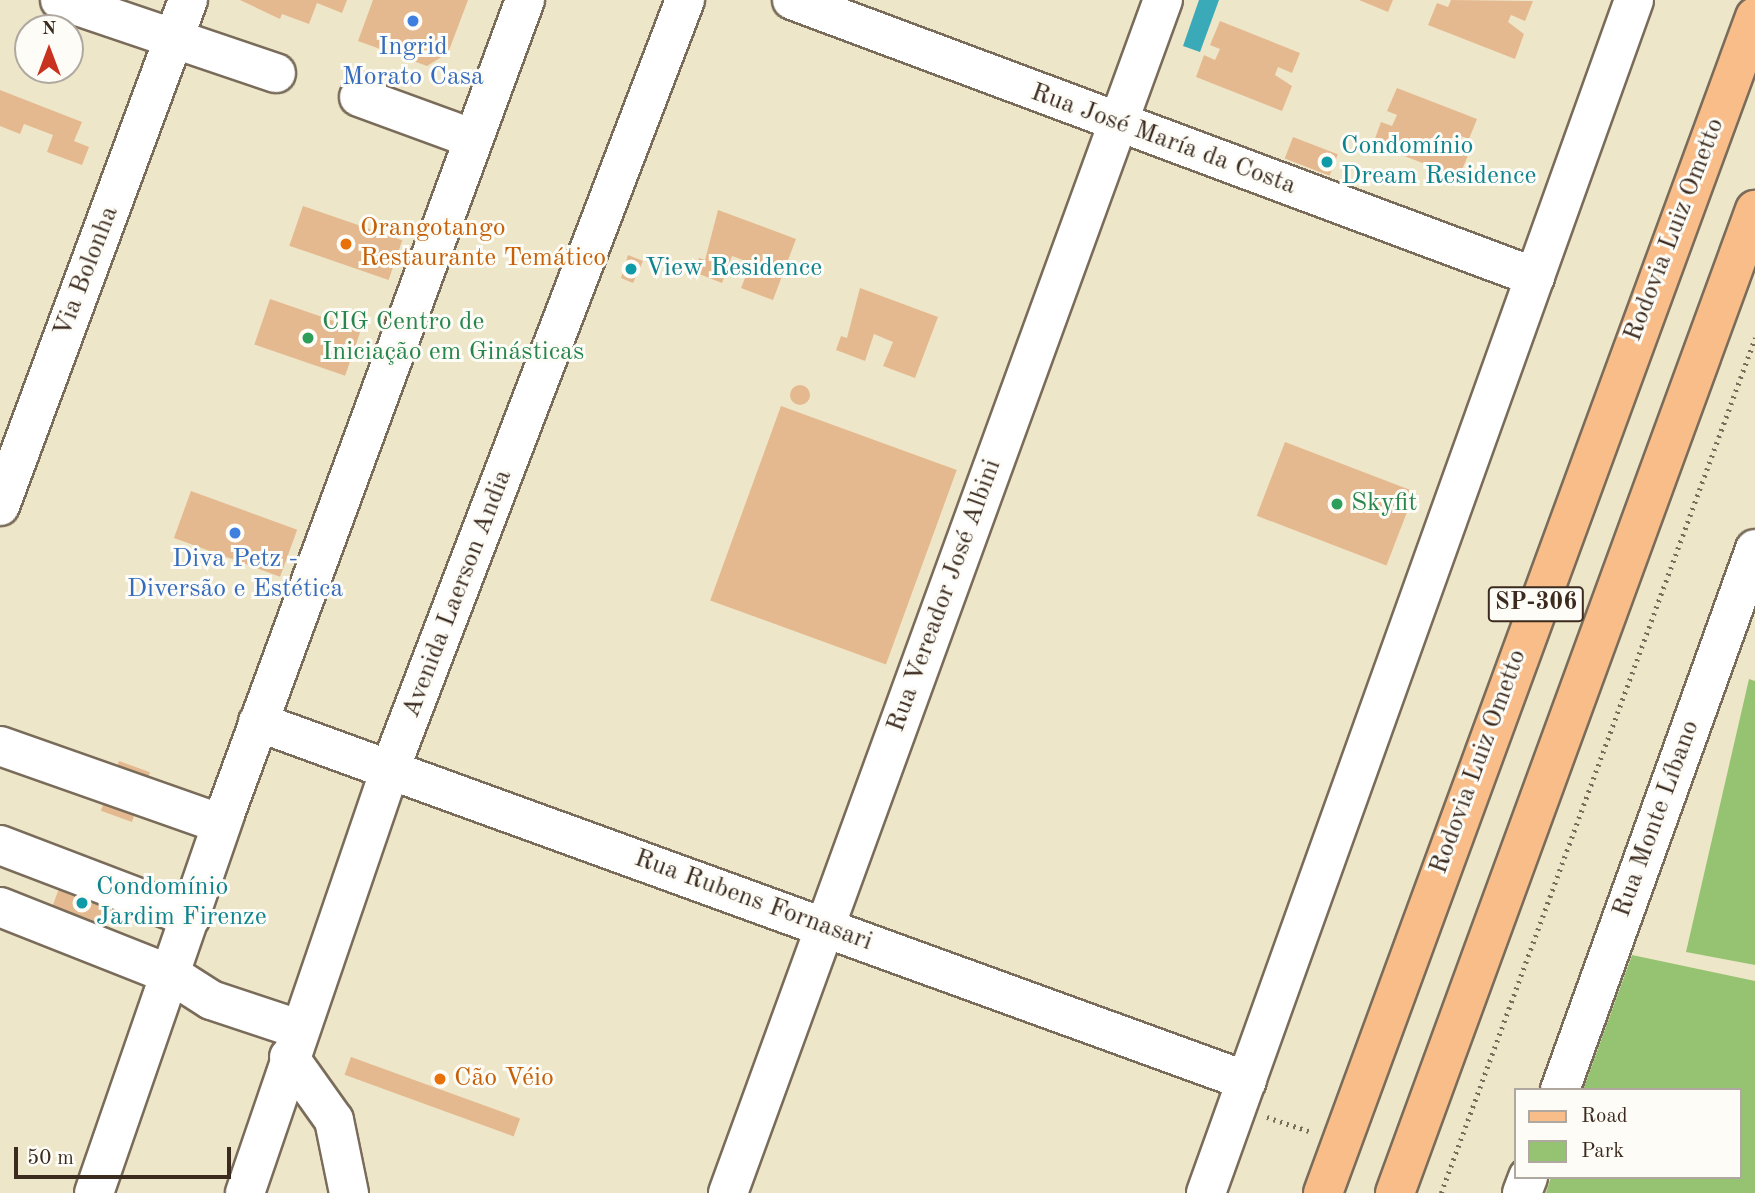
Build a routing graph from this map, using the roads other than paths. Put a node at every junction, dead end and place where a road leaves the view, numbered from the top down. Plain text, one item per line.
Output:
1 (60, 0) edge
2 (188, 0) edge
3 (525, 0) edge
4 (685, 0) edge
5 (792, 0) edge
6 (1163, 0) edge
7 (1634, 0) edge
8 (1755, 17) edge
9 (175, 39) junction
10 (276, 73) dead end
11 (359, 97) dead end
12 (1117, 123) junction
13 (471, 138) junction
14 (1755, 210) edge
15 (1535, 277) junction
16 (0, 506) edge
17 (1755, 549) edge
18 (1742, 624) edge
19 (258, 722) junction
20 (0, 746) edge
21 (390, 769) junction
22 (222, 824) junction
23 (0, 845) edge
24 (0, 907) edge
25 (191, 918) junction
26 (825, 927) junction
27 (172, 975) junction
28 (293, 1043) junction
29 (1561, 1088) edge
30 (1242, 1093) junction
31 (94, 1193) edge
32 (245, 1193) edge
33 (349, 1193) edge
34 (728, 1193) edge
35 (1206, 1193) edge
36 (1323, 1193) edge
37 (1395, 1193) edge

1 - 9 street
2 - 9 street, Via Bolonha
3 - 13 street
4 - 21 street, Avenida Laerson Andia
5 - 12 street, Rua José María da Costa
6 - 12 street, Rua Vereador José Albini
7 - 15 street
8 - 36 main road, Rodovia Luiz Ometto / SP-306
9 - 10 street
9 - 16 street, Via Bolonha
11 - 13 street
12 - 15 street, Rua José María da Costa
12 - 26 street, Rua Vereador José Albini
13 - 19 street
14 - 37 main road, SP-306
15 - 30 street
17 - 18 street, Rua Monte Líbano
18 - 29 street, Rua Monte Líbano
19 - 21 street, Rua Rubens Fornasari
19 - 22 street
20 - 22 street
21 - 26 street, Rua Rubens Fornasari
21 - 28 street, Avenida Laerson Andia
22 - 25 street
23 - 25 street
24 - 27 street
25 - 27 street
26 - 30 street, Rua Rubens Fornasari
26 - 34 street, Rua Vereador José Albini
27 - 28 street
27 - 31 street
28 - 32 street, Avenida Laerson Andia
28 - 33 street
30 - 35 street

